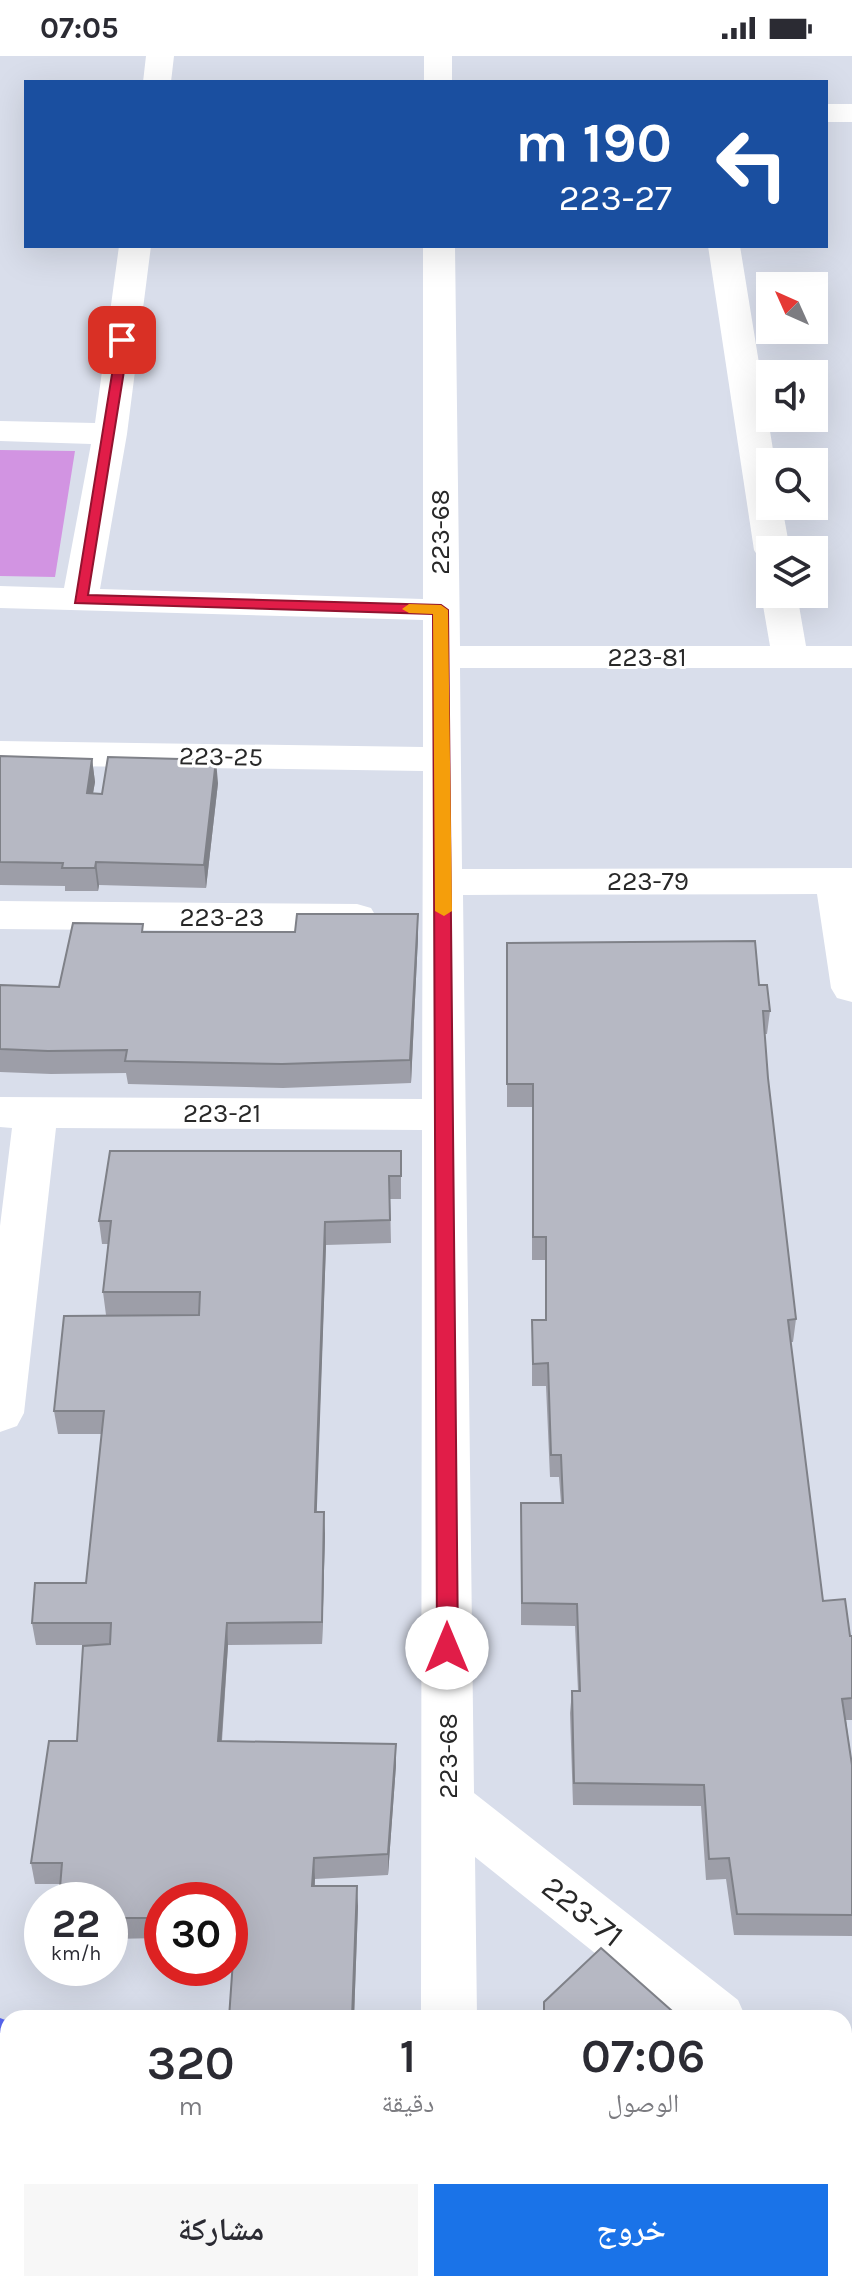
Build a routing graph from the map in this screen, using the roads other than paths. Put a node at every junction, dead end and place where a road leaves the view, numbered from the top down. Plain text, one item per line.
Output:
1 (160, 56) edge
2 (438, 56) edge
3 (157, 80) edge
4 (438, 80) edge
5 (828, 113) edge
6 (852, 113) edge
7 (135, 248) edge
8 (439, 248) edge
9 (724, 248) edge
10 (0, 431) edge
11 (110, 434) junction
12 (770, 536) edge
13 (0, 597) edge
14 (80, 599) junction
15 (781, 608) edge
16 (441, 610) junction
17 (441, 657) junction
18 (790, 657) junction
19 (852, 657) edge
20 (0, 753) edge
21 (442, 759) junction
22 (844, 881) edge
23 (424, 909) junction
24 (0, 915) edge
25 (852, 988) edge
26 (18, 1112) edge
27 (444, 1115) junction
28 (0, 1413) edge
29 (448, 1804) junction
30 (449, 2010) edge
31 (708, 2010) edge

1 - 3 street
2 - 4 street
5 - 6 street
7 - 11 street
8 - 16 street, 223-68
9 - 12 street
10 - 11 street
11 - 14 street
13 - 14 street
14 - 16 street
15 - 18 street
16 - 17 street, 223-68
17 - 18 street, 223-81
17 - 21 street, 223-68
18 - 19 street, 223-81
20 - 21 street, 223-25
21 - 23 street, 223-68
22 - 23 street, 223-79
22 - 25 street
23 - 24 street, 223-23
23 - 27 street, 223-68
26 - 27 street, 223-21
26 - 28 street
27 - 29 street, 223-68
29 - 30 street, 223-68
29 - 31 street, 223-71

